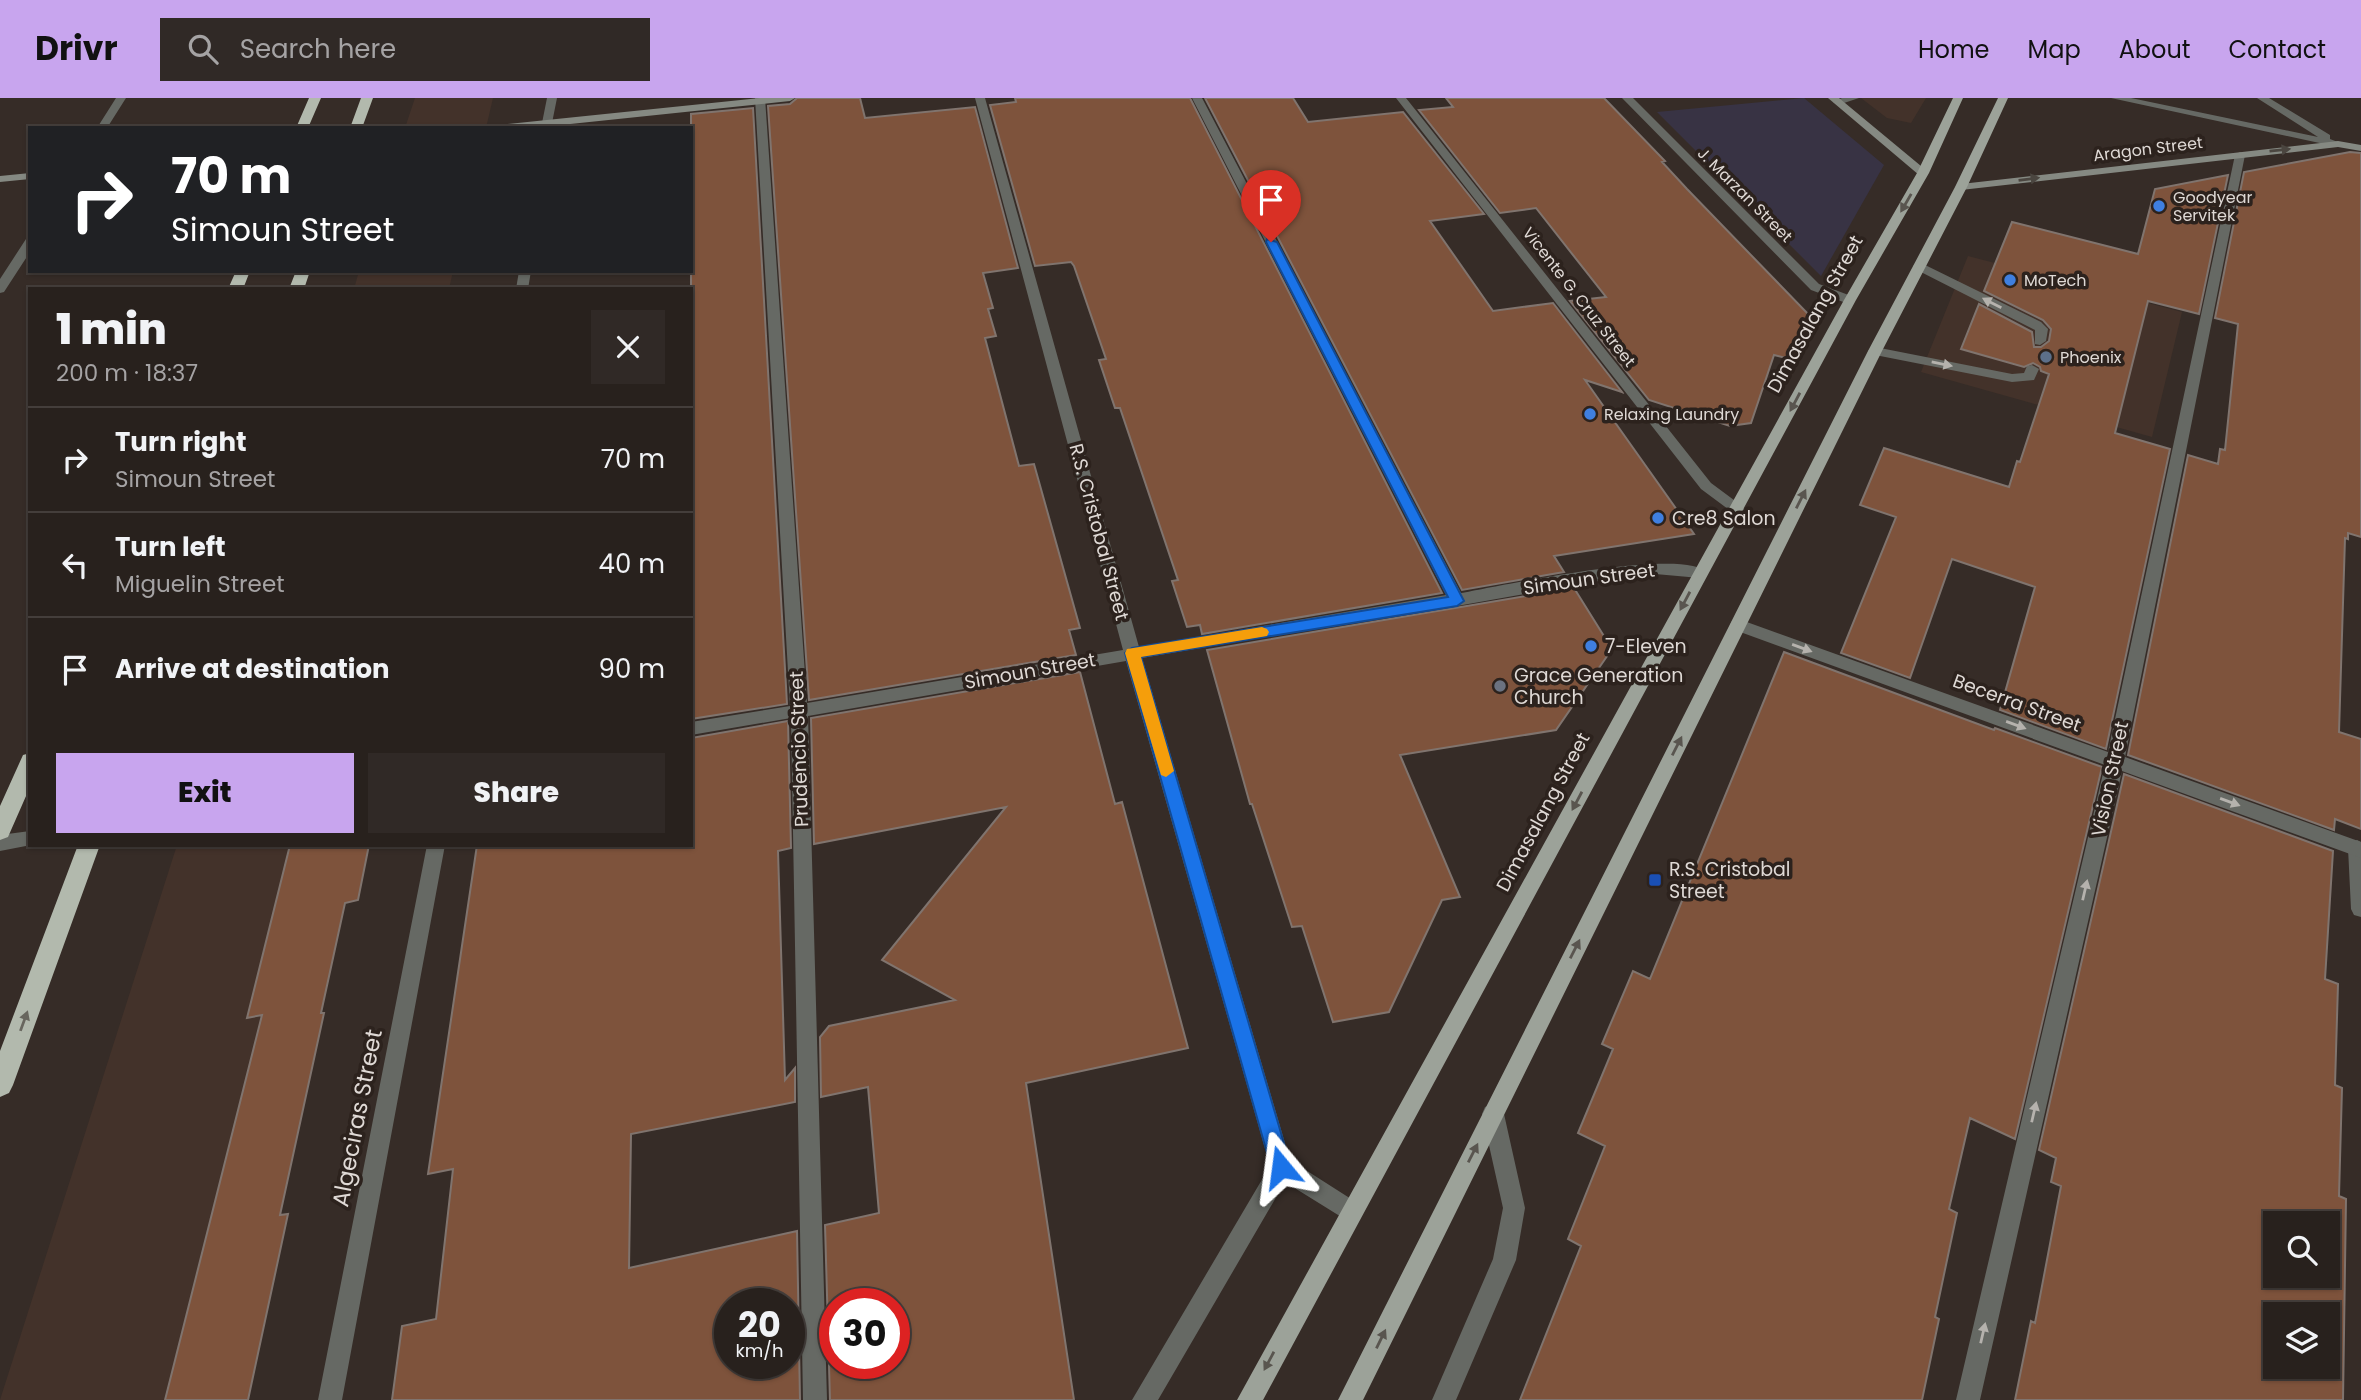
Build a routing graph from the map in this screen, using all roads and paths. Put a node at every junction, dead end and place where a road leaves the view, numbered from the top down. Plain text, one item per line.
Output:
1 (121, 98) edge
2 (315, 98) edge
3 (368, 98) edge
4 (552, 98) edge
5 (790, 98) edge
6 (980, 98) edge
7 (1197, 98) edge
8 (1401, 98) edge
9 (1627, 98) edge
10 (1854, 98) edge
11 (1958, 98) edge
12 (2003, 98) edge
13 (2116, 98) edge
14 (2262, 98) edge
15 (760, 99) edge
16 (1835, 100) edge
17 (547, 125) edge
18 (103, 126) edge
19 (303, 126) edge
20 (357, 126) edge
21 (2338, 144) junction
22 (2361, 148) edge
23 (2240, 155) junction
24 (1923, 173) junction
25 (28, 176) edge
26 (0, 179) edge
27 (1961, 187) junction
28 (28, 245) edge
29 (1919, 266) junction
30 (0, 289) edge
31 (1850, 300) junction
32 (2040, 341) dead end
33 (1875, 351) junction
34 (2032, 369) dead end
35 (1737, 509) junction
36 (1700, 573) junction
37 (1457, 601) junction
38 (1738, 625) junction
39 (1132, 653) junction
40 (799, 710) junction
41 (693, 729) edge
42 (2115, 761) junction
43 (28, 766) edge
44 (0, 831) edge
45 (28, 838) edge
46 (0, 843) edge
47 (88, 847) edge
48 (436, 847) edge
49 (2359, 849) edge
50 (2361, 909) edge
51 (0, 1085) edge
52 (1493, 1114) junction
53 (1281, 1167) junction
54 (1351, 1212) junction
55 (330, 1400) edge
56 (814, 1400) edge
57 (1144, 1400) edge
58 (1249, 1400) edge
59 (1350, 1400) edge
60 (1444, 1400) edge
61 (1968, 1400) edge

1 - 18 street
2 - 19 highway
3 - 20 highway
4 - 17 street
5 - 15 street
6 - 39 street, R.S. Cristobal Street
7 - 37 street
8 - 35 street, Vicente G. Cruz Street
9 - 31 street, J. Marzan Street
10 - 16 street
11 - 24 main road, Dimasalang Street
12 - 27 main road
13 - 21 street, Aragon Street
14 - 21 street
15 - 17 street
15 - 40 street, Prudencio Street
16 - 24 street
21 - 22 street, Aragon Street
23 -> 21 street, Aragon Street
27 -> 23 street, Aragon Street
23 - 42 street, Vision Street
24 -> 31 main road, Dimasalang Street
25 - 26 street
27 - 29 main road
28 - 30 street
32 -> 29 street
29 - 33 main road
31 -> 35 main road, Dimasalang Street
33 -> 34 street
38 -> 33 main road
35 - 36 main road, Dimasalang Street
36 - 37 street, Simoun Street
36 -> 54 main road, Dimasalang Street
37 - 39 street, Simoun Street
38 -> 42 street, Becerra Street
52 -> 38 main road
39 - 40 street, Simoun Street
39 - 53 street, R.S. Cristobal Street
40 - 41 street, Simoun Street
40 - 56 street, Prudencio Street
42 -> 49 street, Becerra Street
61 -> 42 street, Vision Street
43 - 44 highway
45 - 46 street
51 -> 47 highway
48 - 55 street, Algeciras Street
49 - 50 street
59 -> 52 main road
52 - 60 street
53 - 54 street
53 - 57 street
54 -> 58 main road, Dimasalang Street

